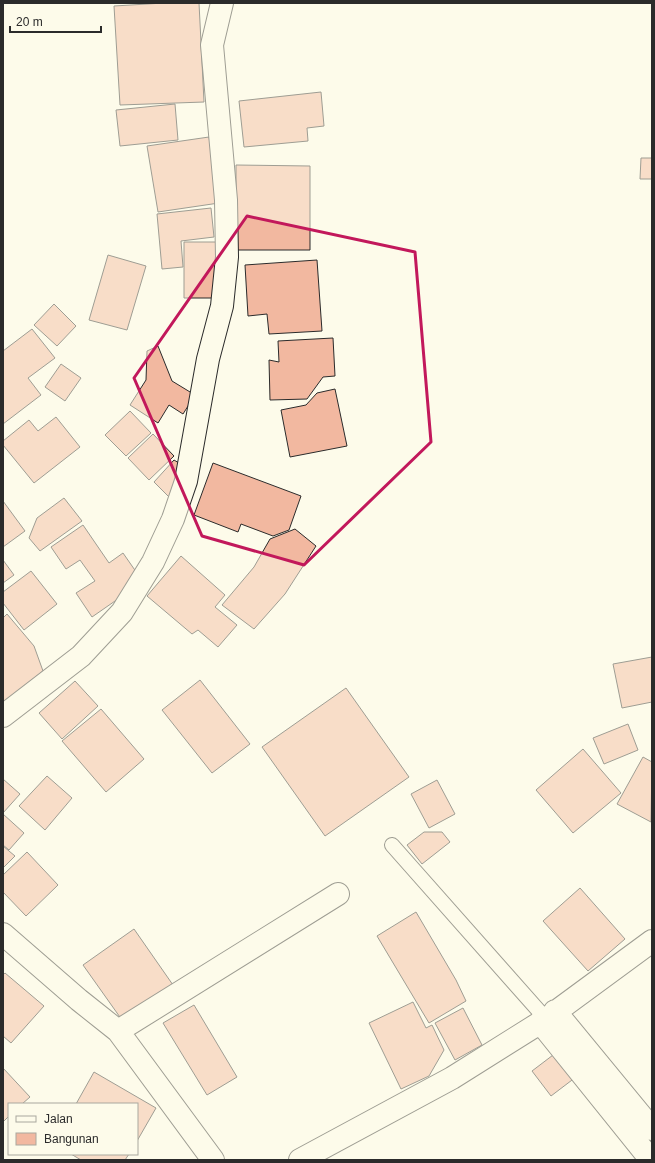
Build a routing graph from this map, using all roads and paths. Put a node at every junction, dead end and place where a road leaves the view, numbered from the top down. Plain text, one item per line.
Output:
1 (222, 3) edge
2 (3, 716) edge
3 (392, 845) dead end
4 (338, 894) dead end
5 (3, 934) edge
6 (652, 941) edge
7 (547, 1017) junction
8 (118, 1031) junction
9 (652, 1129) edge
10 (213, 1160) edge
11 (300, 1160) edge
12 (651, 1160) edge

1 - 2 street
3 - 7 lane
4 - 8 street
5 - 8 street
6 - 7 street
7 - 9 street
7 - 11 street
7 - 12 street
8 - 10 street

